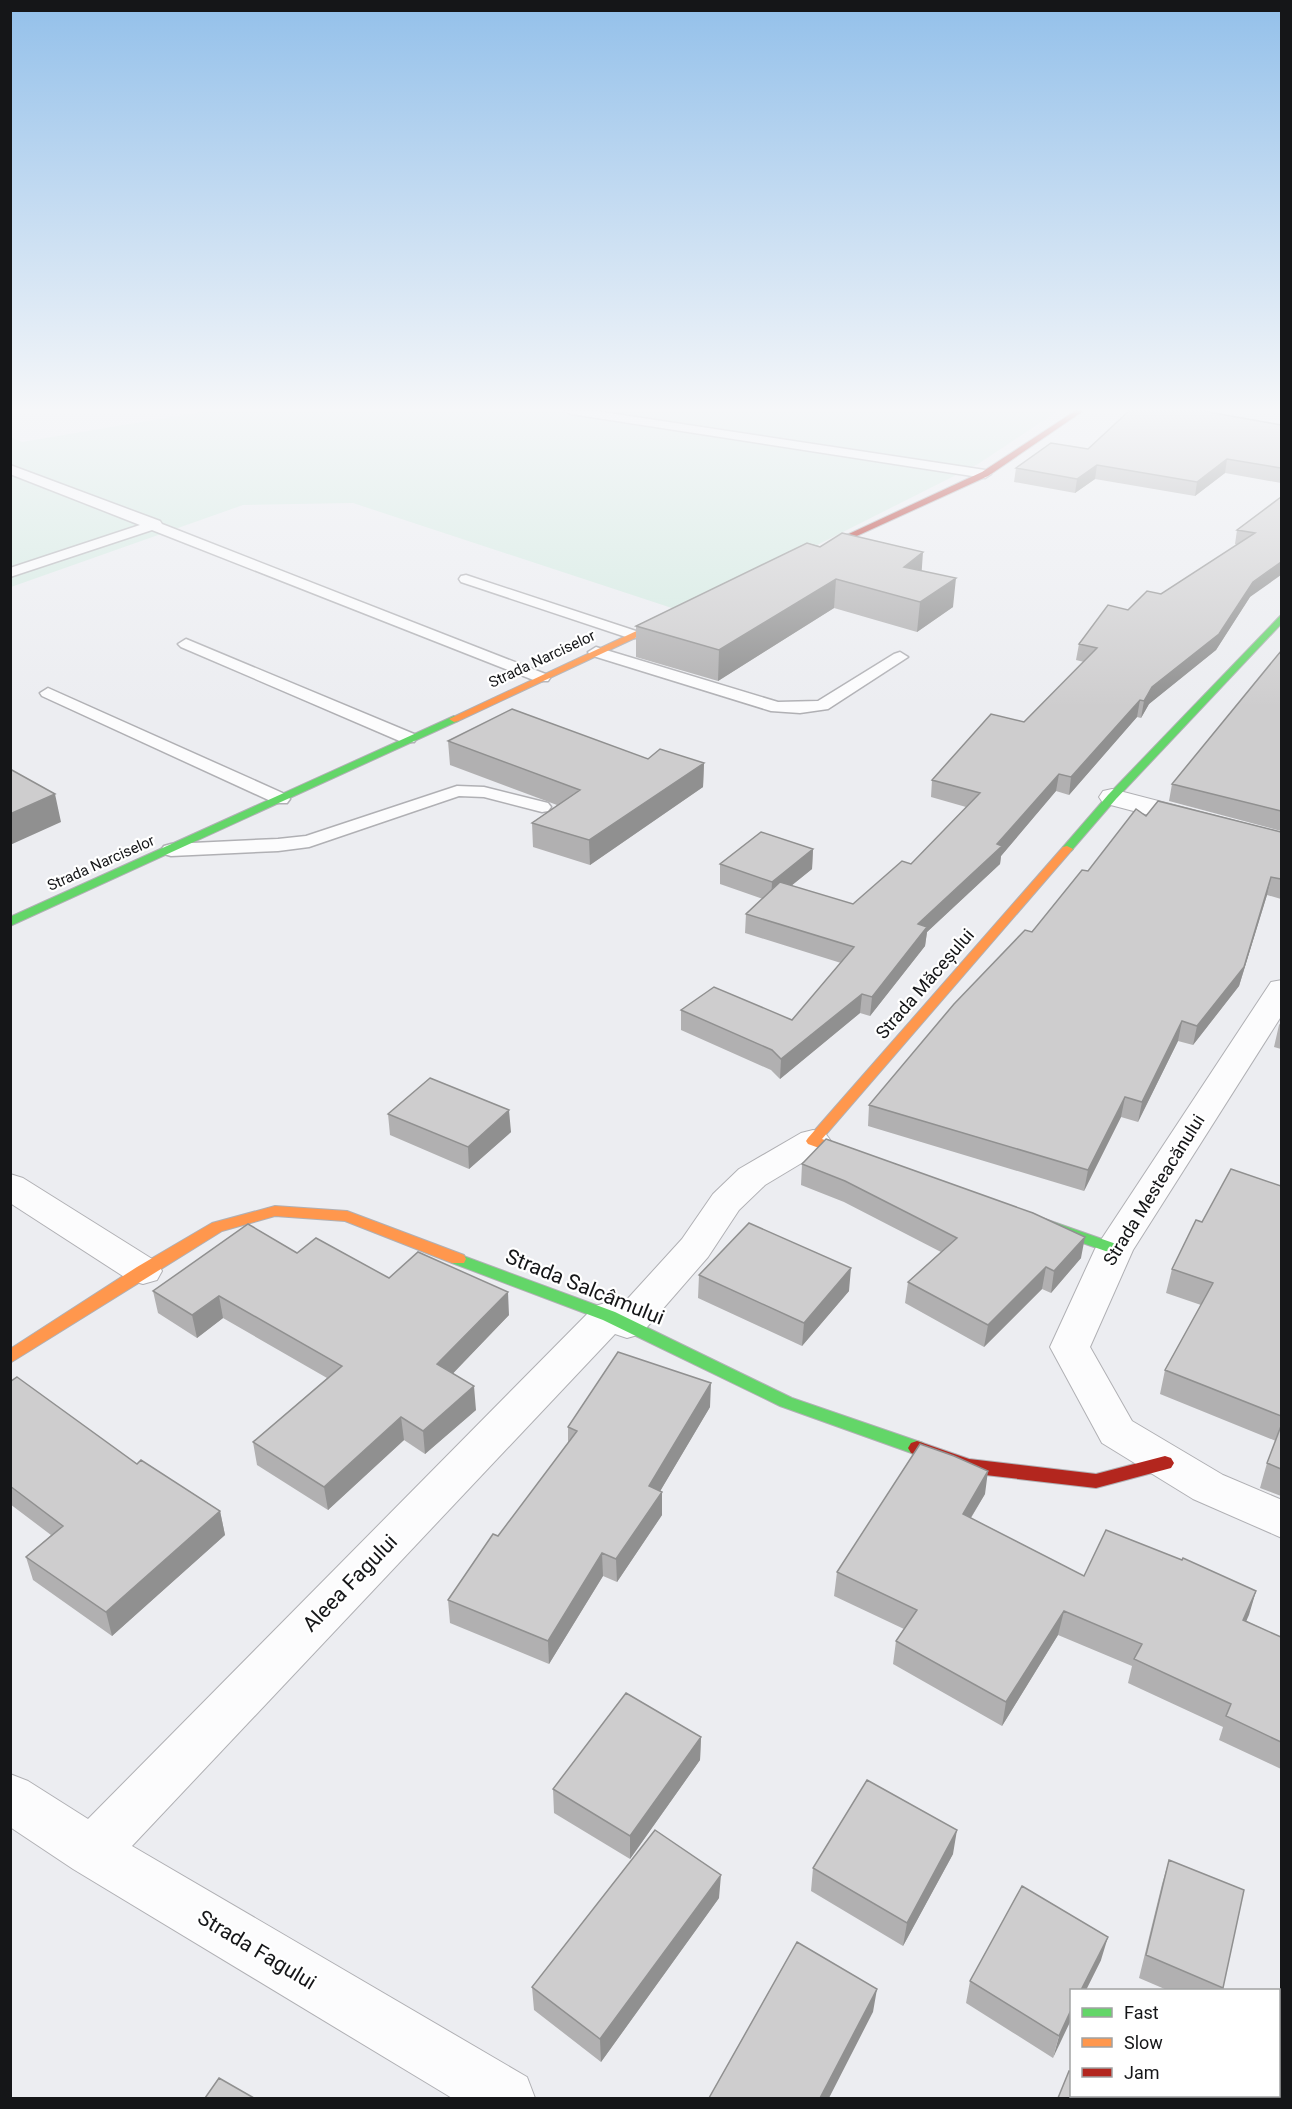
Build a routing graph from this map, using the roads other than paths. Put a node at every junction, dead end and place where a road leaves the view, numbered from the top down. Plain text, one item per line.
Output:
1 (117, 509) edge
2 (908, 509) edge
3 (155, 524) junction
4 (802, 558) edge
5 (10, 573) edge
6 (466, 579) dead end
7 (695, 607) edge
8 (1281, 617) edge
9 (634, 635) junction
10 (186, 644) dead end
11 (596, 652) junction
12 (900, 657) dead end
13 (542, 678) junction
14 (48, 693) dead end
15 (408, 738) junction
16 (1112, 797) junction
17 (281, 799) junction
18 (542, 807) dead end
19 (1281, 842) edge
20 (171, 850) junction
21 (10, 922) edge
22 (1281, 989) edge
23 (813, 1141) junction
24 (880, 1165) edge
25 (10, 1186) edge
26 (1025, 1217) edge
27 (1114, 1249) junction
28 (143, 1271) junction
29 (618, 1320) junction
30 (10, 1357) edge
31 (1165, 1463) junction
32 (1281, 1520) edge
33 (10, 1798) edge
34 (92, 1851) junction
35 (506, 2098) edge

1 - 3 lane
2 - 4 street
3 - 5 lane
3 - 13 lane
6 - 9 lane
7 - 9 street, Strada Narciselor
8 - 16 street, Strada Măceșului
9 - 11 street, Strada Narciselor
10 - 15 lane
11 - 12 lane
11 - 13 street, Strada Narciselor
13 - 15 street, Strada Narciselor
14 - 17 lane
15 - 17 street, Strada Narciselor
16 - 19 street
16 - 23 street, Strada Măceșului
17 - 20 street, Strada Narciselor
18 - 20 lane
20 - 21 street, Strada Narciselor
22 - 27 street, Strada Mesteacănului
23 - 24 street
23 - 29 street, Aleea Fagului
25 - 28 street
26 - 27 street
27 - 31 street, Strada Mesteacănului
28 - 29 street, Strada Salcâmului
28 - 30 street, Strada Salcâmului
29 - 31 street, Strada Salcâmului
29 - 34 street, Aleea Fagului
31 - 32 street
33 - 34 street, Strada Fagului
34 - 35 street, Strada Fagului

